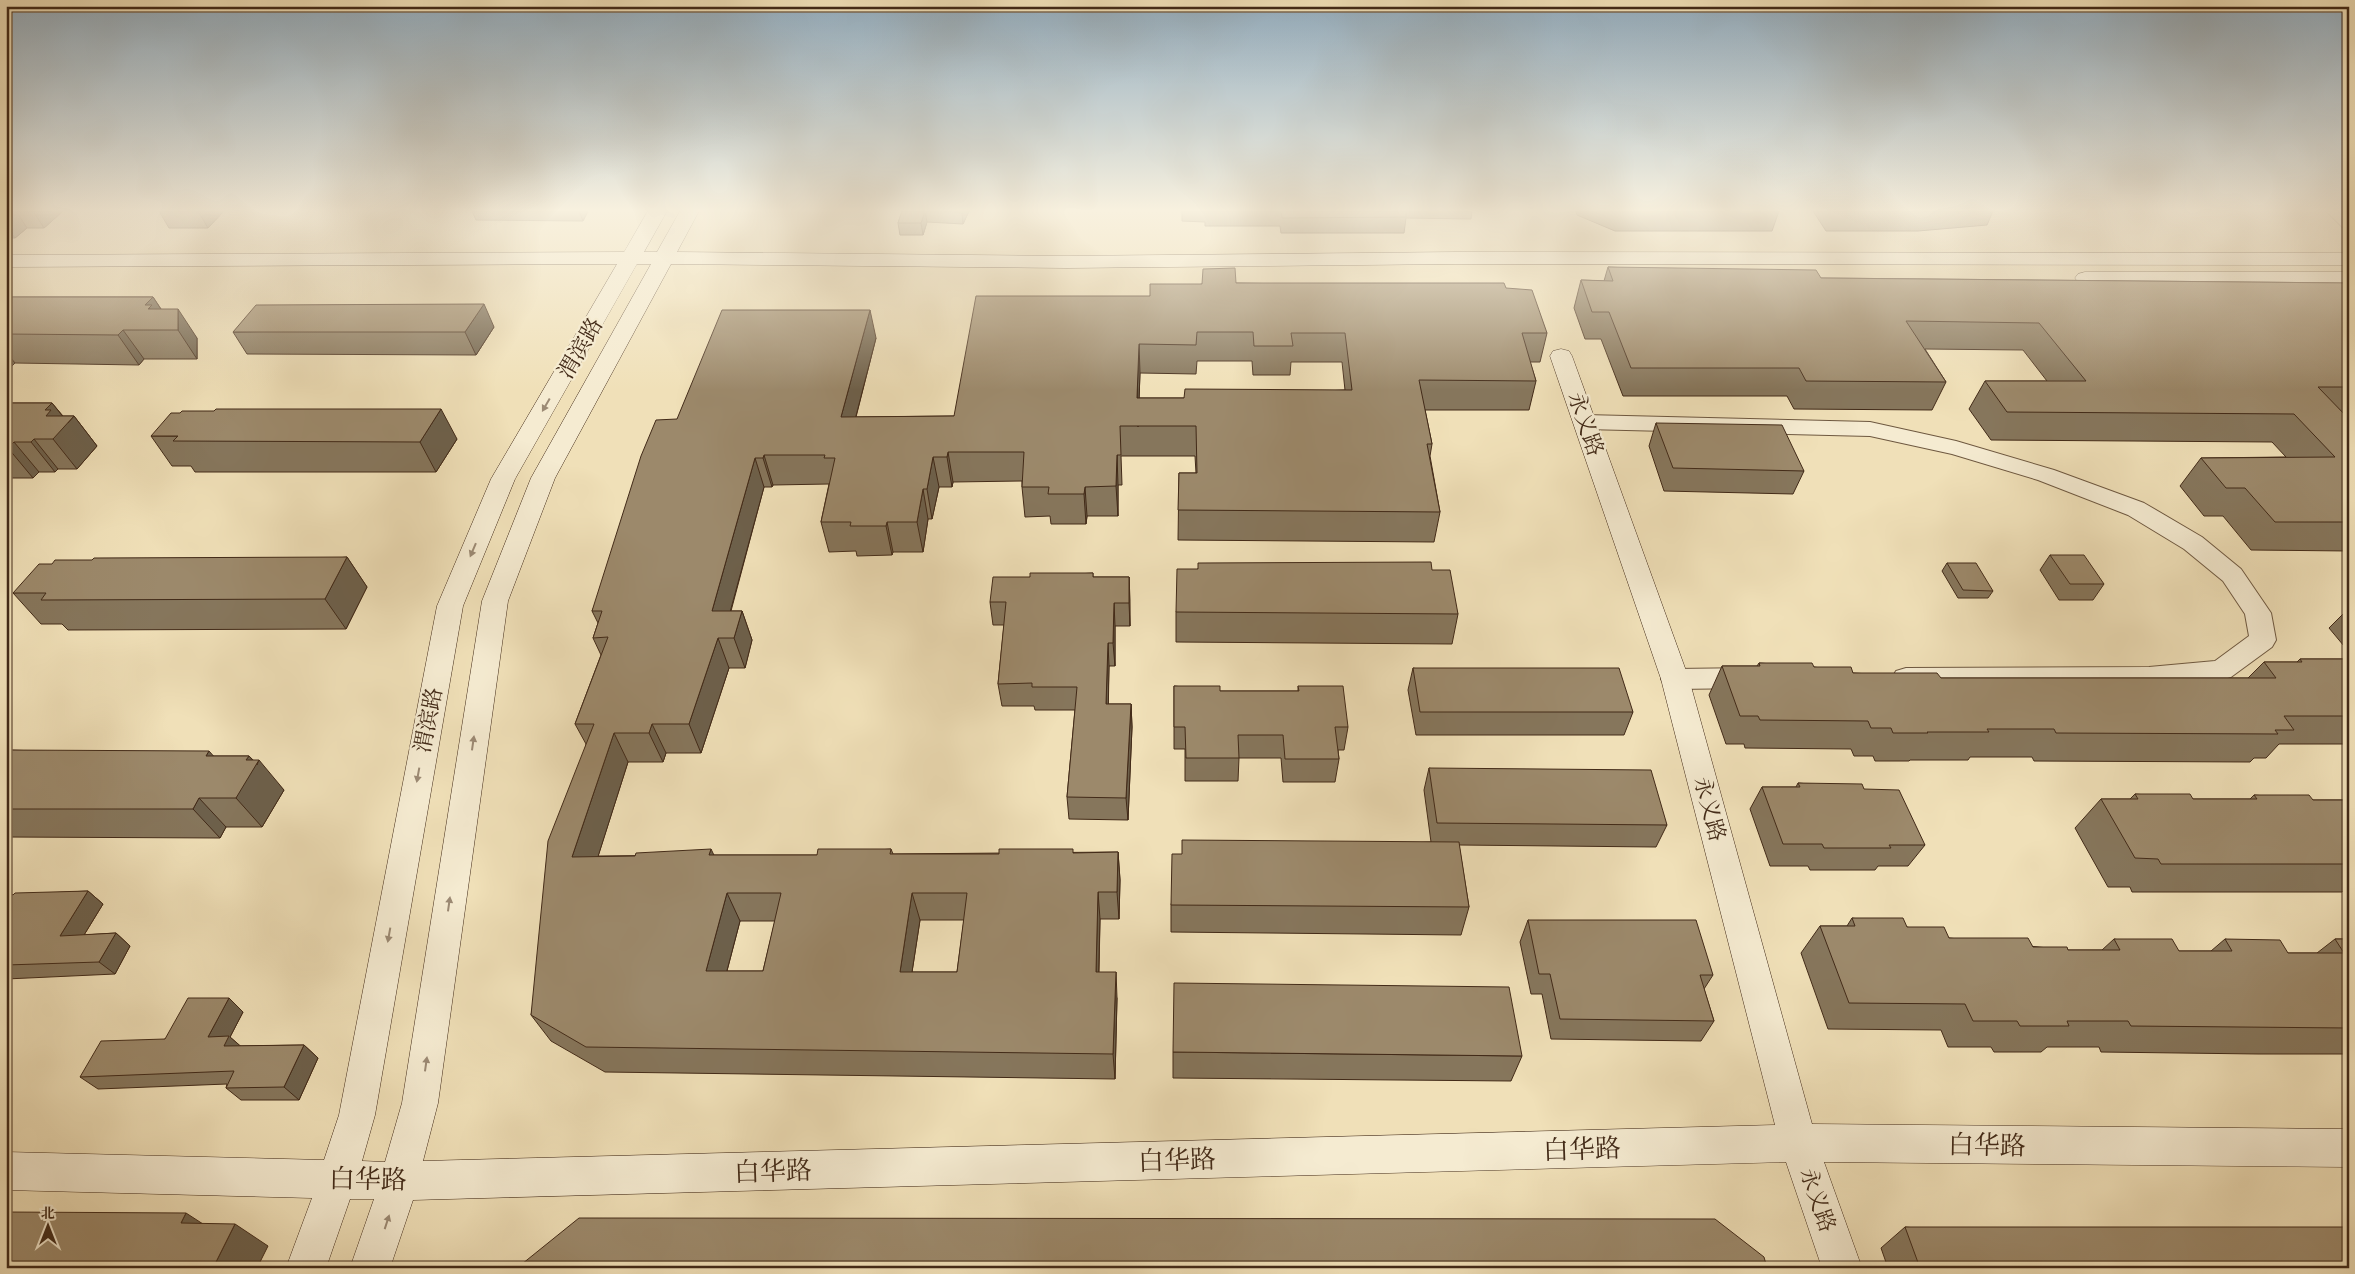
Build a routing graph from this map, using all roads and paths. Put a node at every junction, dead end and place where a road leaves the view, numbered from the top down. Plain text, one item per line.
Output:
1 (251, 270) edge
2 (625, 270) edge
3 (658, 270) edge
4 (884, 270) edge
5 (6, 274) edge
6 (2349, 278) edge
7 (1562, 356) dead end
8 (1585, 422) junction
9 (1675, 678) junction
10 (1774, 678) edge
11 (1882, 678) edge
12 (1798, 1143) junction
13 (2349, 1148) edge
14 (6, 1171) edge
15 (337, 1179) junction
16 (398, 1181) junction
17 (306, 1268) edge
18 (370, 1268) edge
19 (1842, 1268) edge

1 - 5 street
2 -> 15 street, 渭滨路
16 -> 3 street, 渭滨路
4 - 6 street
7 - 8 street, 永义路
8 - 9 street, 永义路
8 - 11 street
9 - 10 street
9 - 12 street, 永义路
12 - 13 street, 白华路
12 - 16 street, 白华路
12 - 19 street, 永义路
14 - 15 street, 白华路
15 - 16 street, 白华路
15 - 17 street, 渭滨路
18 -> 16 street, 渭滨路

